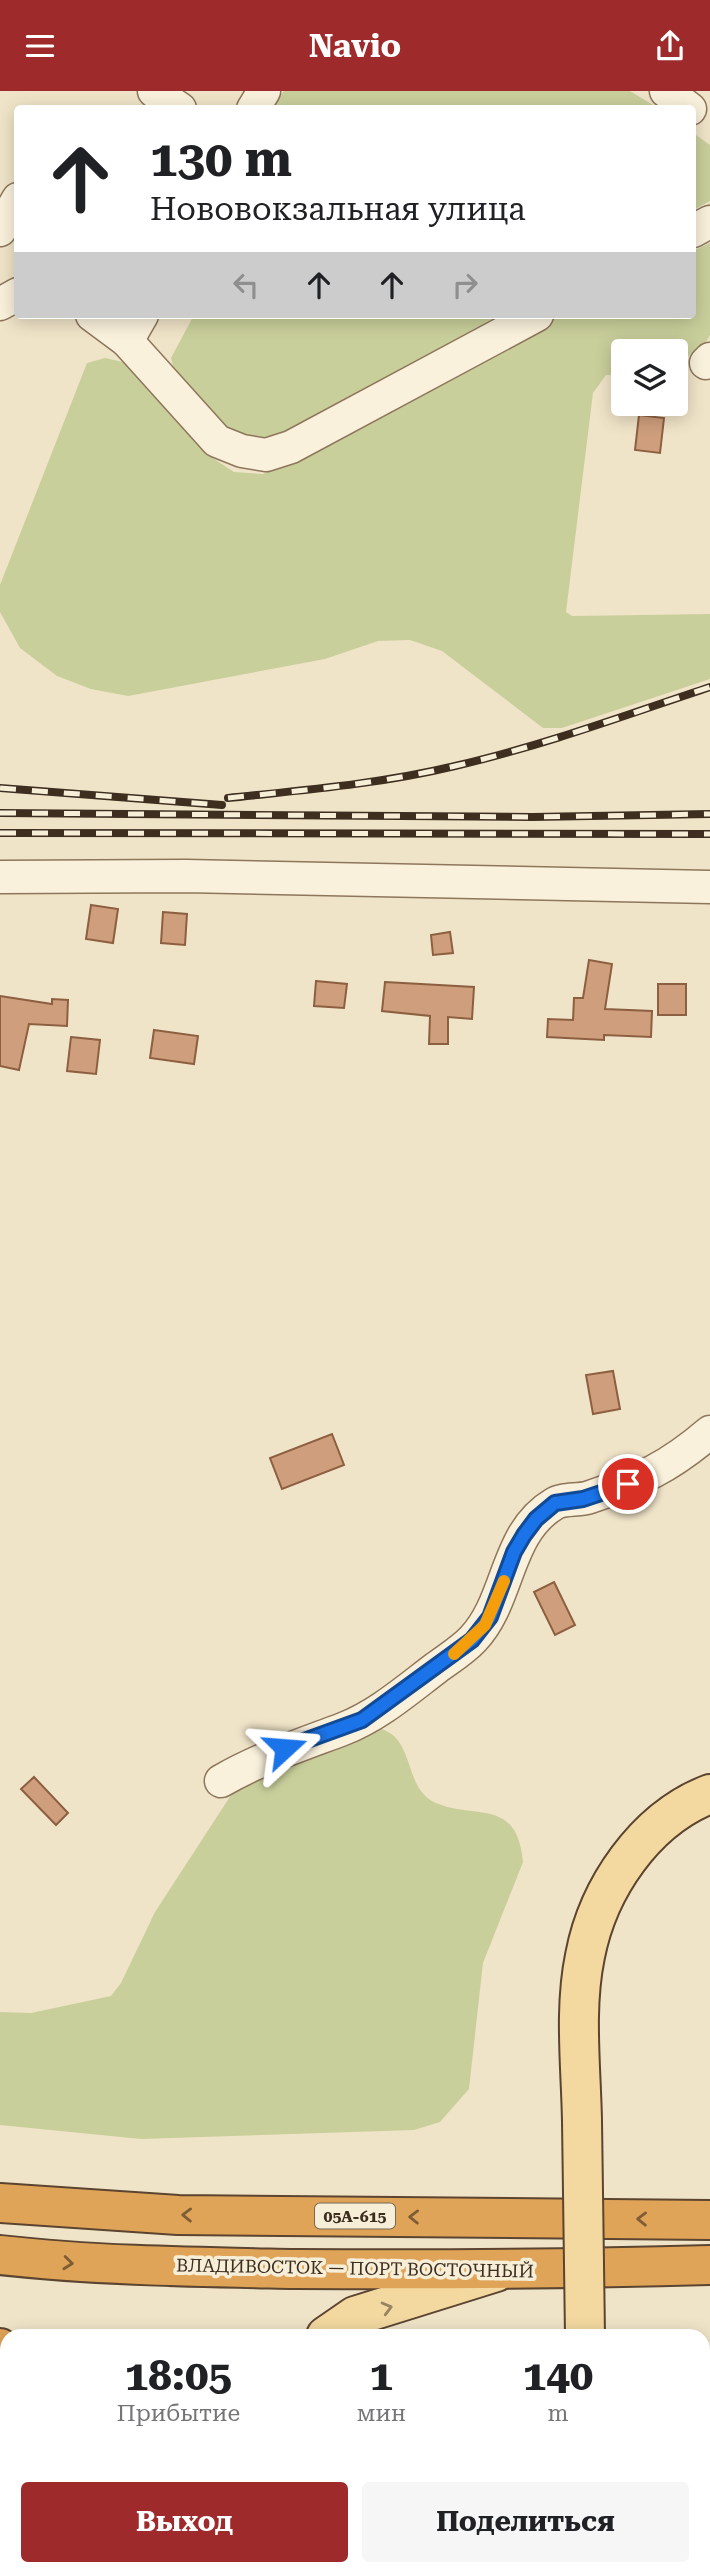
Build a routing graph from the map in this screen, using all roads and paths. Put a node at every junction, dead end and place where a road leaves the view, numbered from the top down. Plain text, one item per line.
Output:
1 (154, 91) edge
2 (666, 91) edge
3 (174, 105) edge
4 (686, 105) edge
5 (696, 112) edge
6 (710, 123) edge
7 (14, 206) edge
8 (0, 230) edge
9 (105, 319) edge
10 (530, 319) edge
11 (134, 328) edge
12 (0, 877) edge
13 (710, 887) edge
14 (710, 1432) edge
15 (221, 1781) dead end
16 (710, 1794) edge
17 (0, 2203) edge
18 (710, 2220) edge
19 (0, 2255) edge
20 (710, 2265) edge
21 (499, 2271) junction
22 (336, 2329) edge
23 (585, 2329) edge

1 - 3 street
2 - 4 street
5 - 6 street
7 - 8 street
9 - 11 street
10 - 11 street
12 - 13 street
14 - 15 street
16 - 23 main road, bridge
18 -> 17 highway, 05А-615
19 -> 21 highway, ВЛАДИВОСТОК — ПОРТ ВОСТОЧНЫЙ
20 - 21 highway, ВЛАДИВОСТОК — ПОРТ ВОСТОЧНЫЙ
22 -> 21 main road

